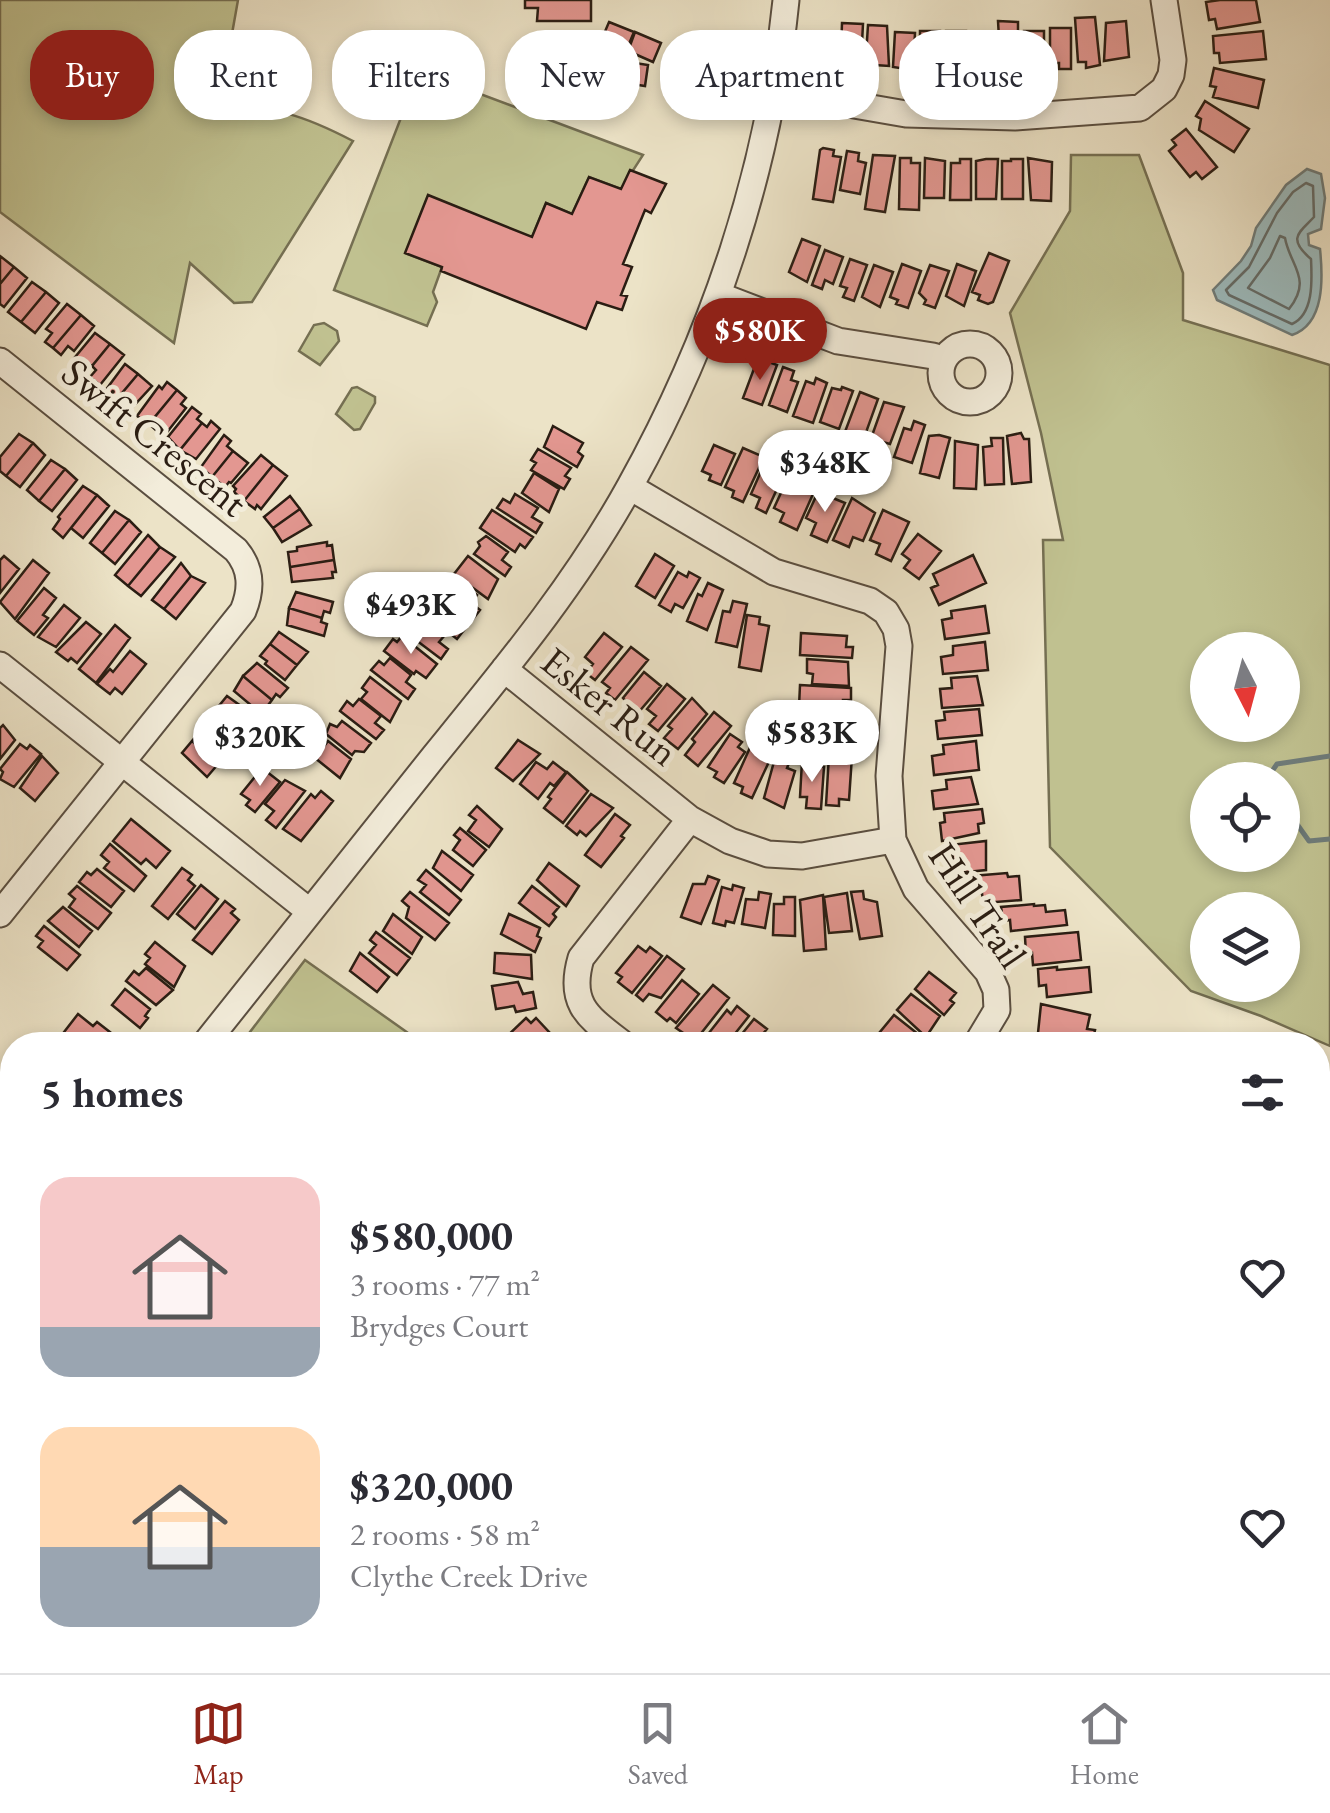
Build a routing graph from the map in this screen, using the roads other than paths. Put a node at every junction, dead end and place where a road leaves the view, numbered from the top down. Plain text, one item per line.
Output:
1 (786, 0) edge
2 (1164, 0) edge
3 (782, 30) edge
4 (879, 109) edge
5 (767, 120) edge
6 (718, 295) junction
7 (943, 360) dead end
8 (0, 361) edge
9 (630, 488) junction
10 (0, 665) edge
11 (504, 670) junction
12 (121, 762) junction
13 (690, 819) junction
14 (893, 840) junction
15 (310, 911) junction
16 (0, 914) edge
17 (214, 1032) edge
18 (608, 1032) edge
19 (986, 1032) edge

1 - 3 street
2 - 4 street
5 - 6 street
6 - 7 street
6 - 9 street
8 - 12 street, Swift Crescent
9 - 11 street
9 - 14 street, Hill Trail
10 - 12 street
11 - 13 street, Esker Run
11 - 15 street
12 - 15 street
12 - 16 street, Swift Crescent
13 - 14 street, Esker Run
13 - 18 street
14 - 19 street, Hill Trail
15 - 17 street

